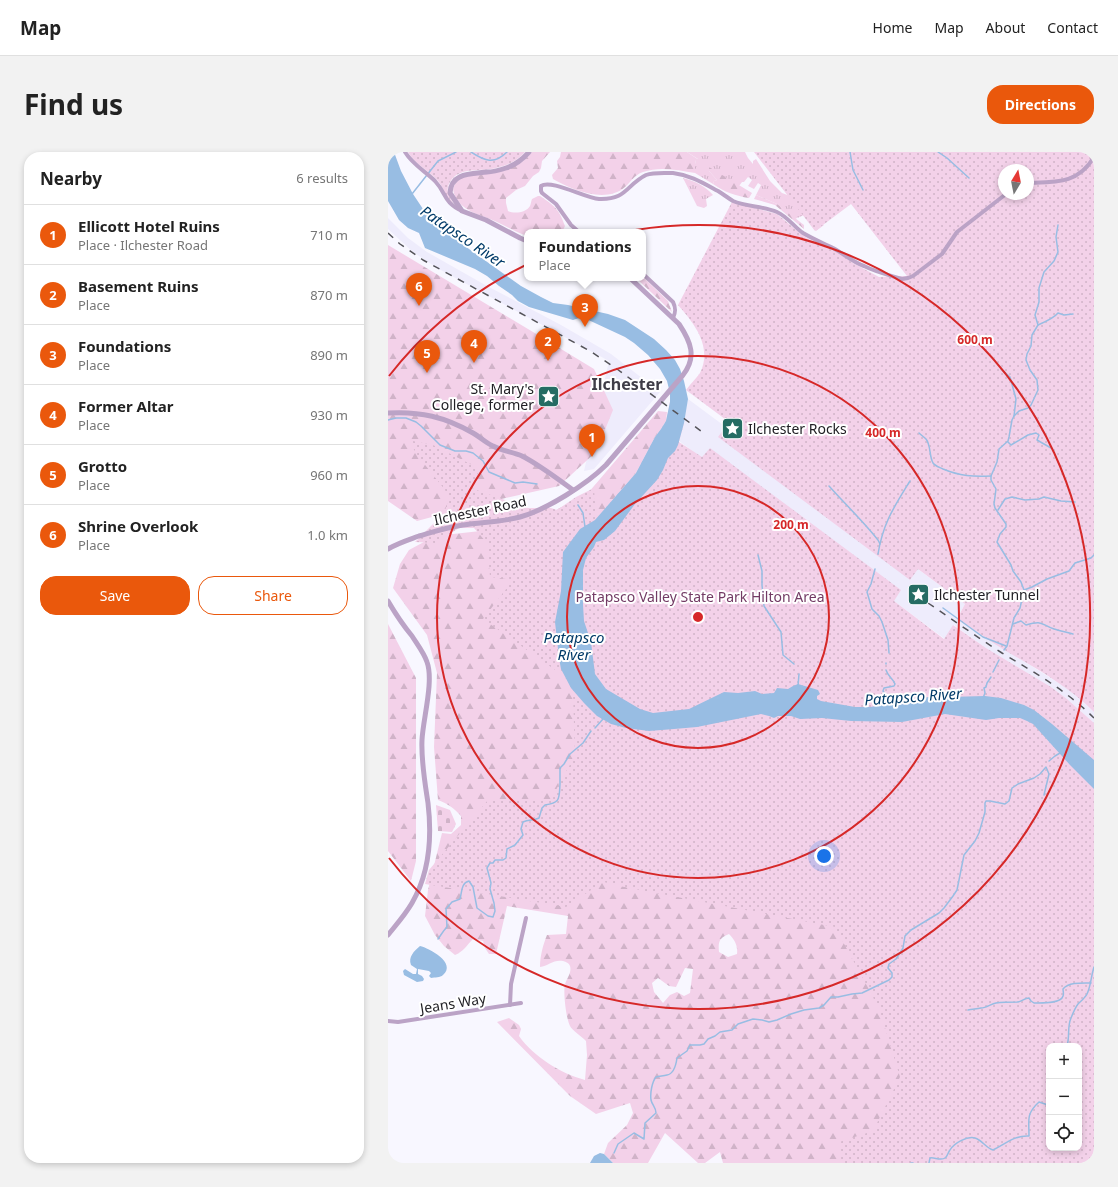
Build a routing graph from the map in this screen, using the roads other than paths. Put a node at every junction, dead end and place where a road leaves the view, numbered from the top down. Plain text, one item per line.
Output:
1 (405, 152) edge
2 (529, 152) edge
3 (1094, 157) edge
4 (1034, 183) edge
5 (998, 200) edge
6 (462, 211) junction
7 (576, 229) edge
8 (524, 239) edge
9 (646, 277) edge
10 (633, 281) edge
11 (673, 318) junction
12 (388, 413) edge
13 (573, 490) junction
14 (388, 549) edge
15 (388, 601) edge
16 (526, 918) dead end
17 (388, 935) edge
18 (521, 1003) dead end
19 (510, 1005) junction
20 (388, 1021) edge

1 - 6 street
2 - 6 street
3 - 4 street
5 - 7 street
6 - 8 street
9 - 11 street
10 - 11 street
11 - 13 street, Ilchester Road
12 - 13 street
13 - 14 street, Ilchester Road
15 - 17 street
16 - 19 street
18 - 19 street, Jeans Way
19 - 20 street, Jeans Way

